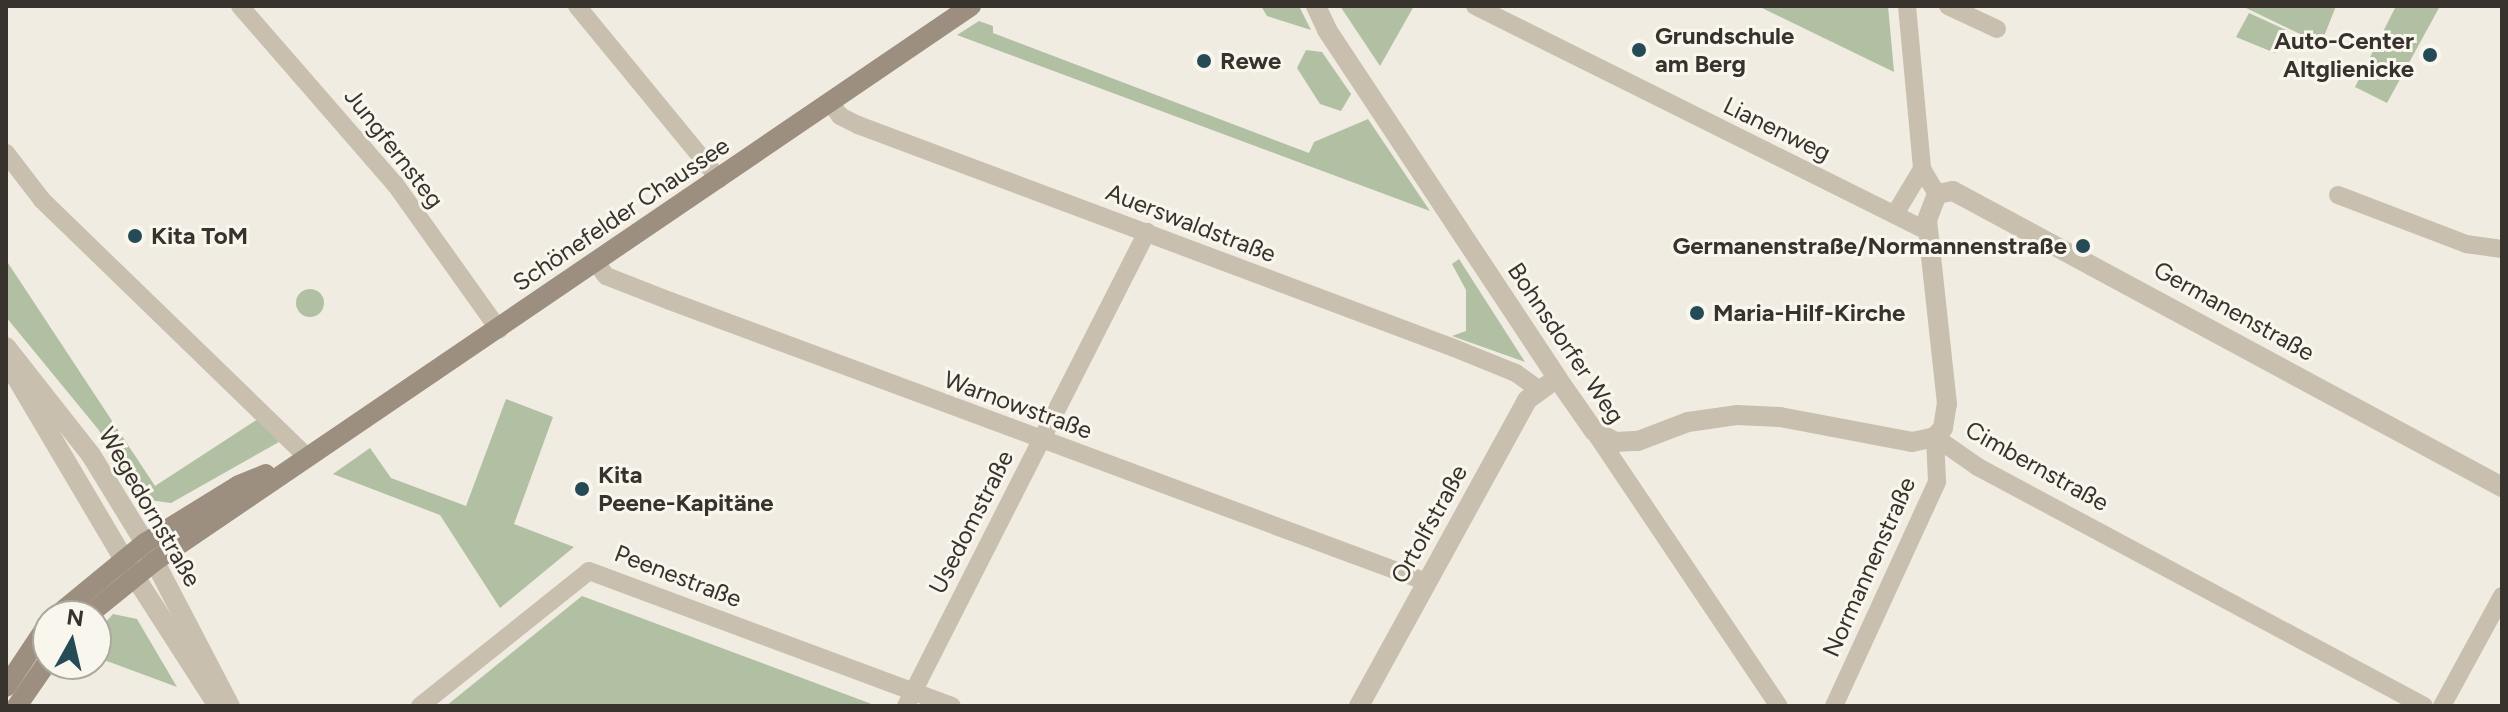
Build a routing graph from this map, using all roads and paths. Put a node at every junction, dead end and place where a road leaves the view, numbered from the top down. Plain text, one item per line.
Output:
1 (240, 6) edge
2 (577, 6) edge
3 (971, 6) edge
4 (1316, 6) edge
5 (1475, 6) edge
6 (1907, 6) edge
7 (1948, 6) edge
8 (1997, 29) dead end
9 (830, 102) junction
10 (6, 153) edge
11 (1922, 169) junction
12 (719, 179) junction
13 (1937, 194) junction
14 (2338, 195) dead end
15 (1895, 214) junction
16 (1147, 232) junction
17 (1929, 232) junction
18 (2502, 249) edge
19 (597, 264) junction
20 (499, 330) junction
21 (6, 347) edge
22 (6, 360) edge
23 (1557, 378) junction
24 (1538, 389) junction
25 (1594, 431) junction
26 (1935, 437) junction
27 (1039, 439) junction
28 (302, 459) junction
29 (2502, 487) edge
30 (150, 552) junction
31 (123, 558) junction
32 (134, 576) junction
33 (1427, 582) junction
34 (2502, 596) edge
35 (74, 600) edge
36 (106, 600) edge
37 (32, 648) edge
38 (35, 680) edge
39 (6, 687) edge
40 (910, 699) edge
41 (1777, 705) edge
42 (17, 706) edge
43 (218, 706) edge
44 (230, 706) edge
45 (420, 706) edge
46 (952, 706) edge
47 (1359, 706) edge
48 (1834, 706) edge
49 (2424, 706) edge
50 (2442, 706) edge

1 - 20 street, Jungfernsteg
2 - 12 street
3 - 9 main road, Schönefelder Chaussee
4 - 23 street, Bohnsdorfer Weg
5 - 15 street, Lianenweg
6 - 11 street
7 - 8 street
9 - 12 main road, Schönefelder Chaussee
9 - 16 street, Auerswaldstraße
10 - 28 street
11 - 13 street
11 - 15 street
12 - 19 main road, Schönefelder Chaussee
13 - 17 street, Normannenstraße
13 - 29 street, Germanenstraße
14 - 18 street
15 - 17 street, Lianenweg
16 - 24 street, Auerswaldstraße
16 - 27 street, Usedomstraße
17 - 26 street, Normannenstraße
19 - 20 main road, Schönefelder Chaussee
19 - 27 street, Warnowstraße
20 - 28 main road, Schönefelder Chaussee
21 - 30 street, Wegedornstraße
22 - 31 street, Wegedornstraße
23 - 24 street
23 - 25 street, Bohnsdorfer Weg
24 - 33 street, Ortolfstraße
25 - 26 street, Cimbernstraße
25 - 41 street, Bohnsdorfer Weg
26 - 48 street, Normannenstraße
26 - 49 street, Cimbernstraße
27 - 33 street, Warnowstraße
27 - 40 street, Usedomstraße
28 - 30 main road, Schönefelder Chaussee
30 - 31 main road, Schönefelder Chaussee
30 - 32 main road, Schönefelder Chaussee
30 - 44 street, Wegedornstraße
31 - 32 street, Wegedornstraße
31 - 35 main road, Schönefelder Chaussee
32 - 36 main road, Schönefelder Chaussee
32 - 43 street, Wegedornstraße
33 - 47 street, Ortolfstraße
34 - 50 street
37 - 39 main road
38 - 42 main road
40 - 45 street, Peenestraße
40 - 46 street, Peenestraße

